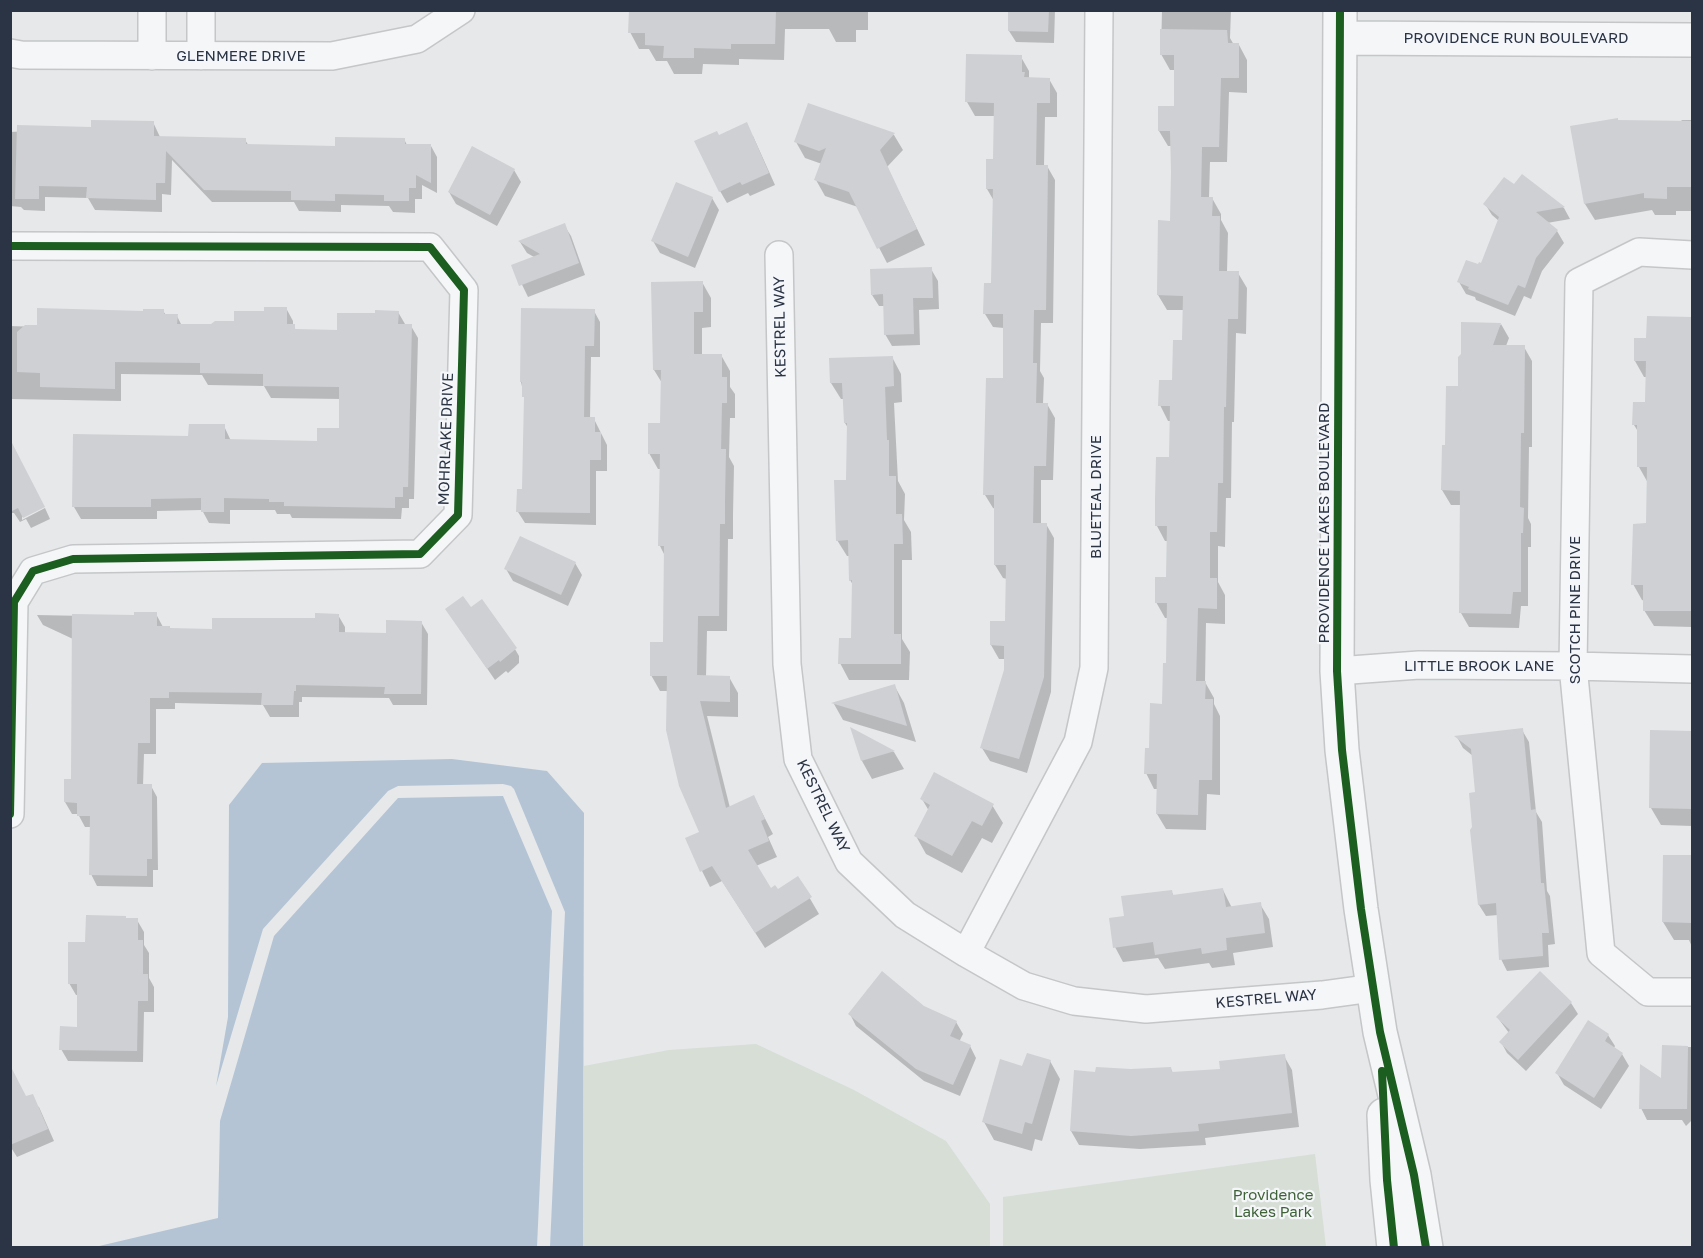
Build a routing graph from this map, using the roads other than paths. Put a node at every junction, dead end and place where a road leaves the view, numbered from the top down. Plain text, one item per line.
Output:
1 (153, 10) edge
2 (201, 10) edge
3 (461, 10) edge
4 (1099, 10) edge
5 (1340, 24) edge
6 (1692, 40) edge
7 (10, 53) edge
8 (152, 56) junction
9 (201, 56) junction
10 (10, 246) edge
11 (779, 255) dead end
12 (1692, 255) edge
13 (1573, 666) junction
14 (1692, 669) edge
15 (1337, 671) junction
16 (10, 814) edge
17 (966, 953) junction
18 (1373, 988) junction
19 (1692, 992) edge
20 (1380, 1032) junction
21 (1394, 1248) edge
22 (1426, 1248) edge

1 - 8 street
2 - 9 street
3 - 9 street, GLENMERE DRIVE
4 - 17 street, BLUETEAL DRIVE
5 - 6 street, PROVIDENCE RUN BOULEVARD
5 - 15 street, PROVIDENCE LAKES BOULEVARD
7 - 8 street, GLENMERE DRIVE
8 - 9 street, GLENMERE DRIVE
10 - 16 street, MOHRLAKE DRIVE
11 - 17 street, KESTREL WAY
12 - 13 street, SCOTCH PINE DRIVE
13 - 14 street, LITTLE BROOK LANE
13 - 15 street, LITTLE BROOK LANE
13 - 19 street, SCOTCH PINE DRIVE
15 - 18 street, PROVIDENCE LAKES BOULEVARD
17 - 18 street, KESTREL WAY
18 - 20 street, PROVIDENCE LAKES BOULEVARD
20 - 21 street, PROVIDENCE LAKES BOULEVARD
20 - 22 street, PROVIDENCE LAKES BOULEVARD

